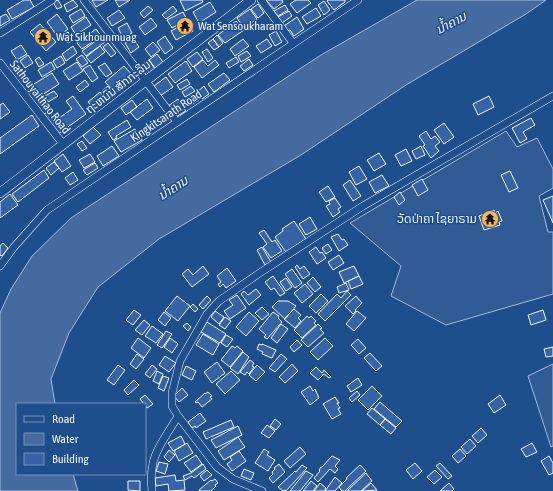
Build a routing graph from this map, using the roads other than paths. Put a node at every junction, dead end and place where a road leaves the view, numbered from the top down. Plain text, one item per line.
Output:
1 (52, 0) edge
2 (84, 0) edge
3 (250, 0) edge
4 (262, 0) edge
5 (358, 0) edge
6 (0, 33) edge
7 (293, 43) junction
8 (0, 63) edge
9 (145, 81) junction
10 (553, 96) edge
11 (177, 122) junction
12 (63, 144) junction
13 (0, 193) edge
14 (0, 266) edge
15 (178, 416) junction
16 (152, 491) edge
17 (262, 491) edge

1 - 6 street
2 - 9 street
3 - 9 main road, ຖະຫນົນ ສັກກະລິນ
4 - 7 street
5 - 7 street, Kingkitsarath Road
7 - 11 street, Kingkitsarath Road
8 - 12 street, Sathouyaithao Road
9 - 11 street
9 - 12 main road, ຖະຫນົນ ສັກກະລິນ
10 - 15 street
11 - 14 street, Kingkitsarath Road
12 - 13 main road, ຖະຫນົນ ສັກກະລິນ
15 - 16 street
15 - 17 street

